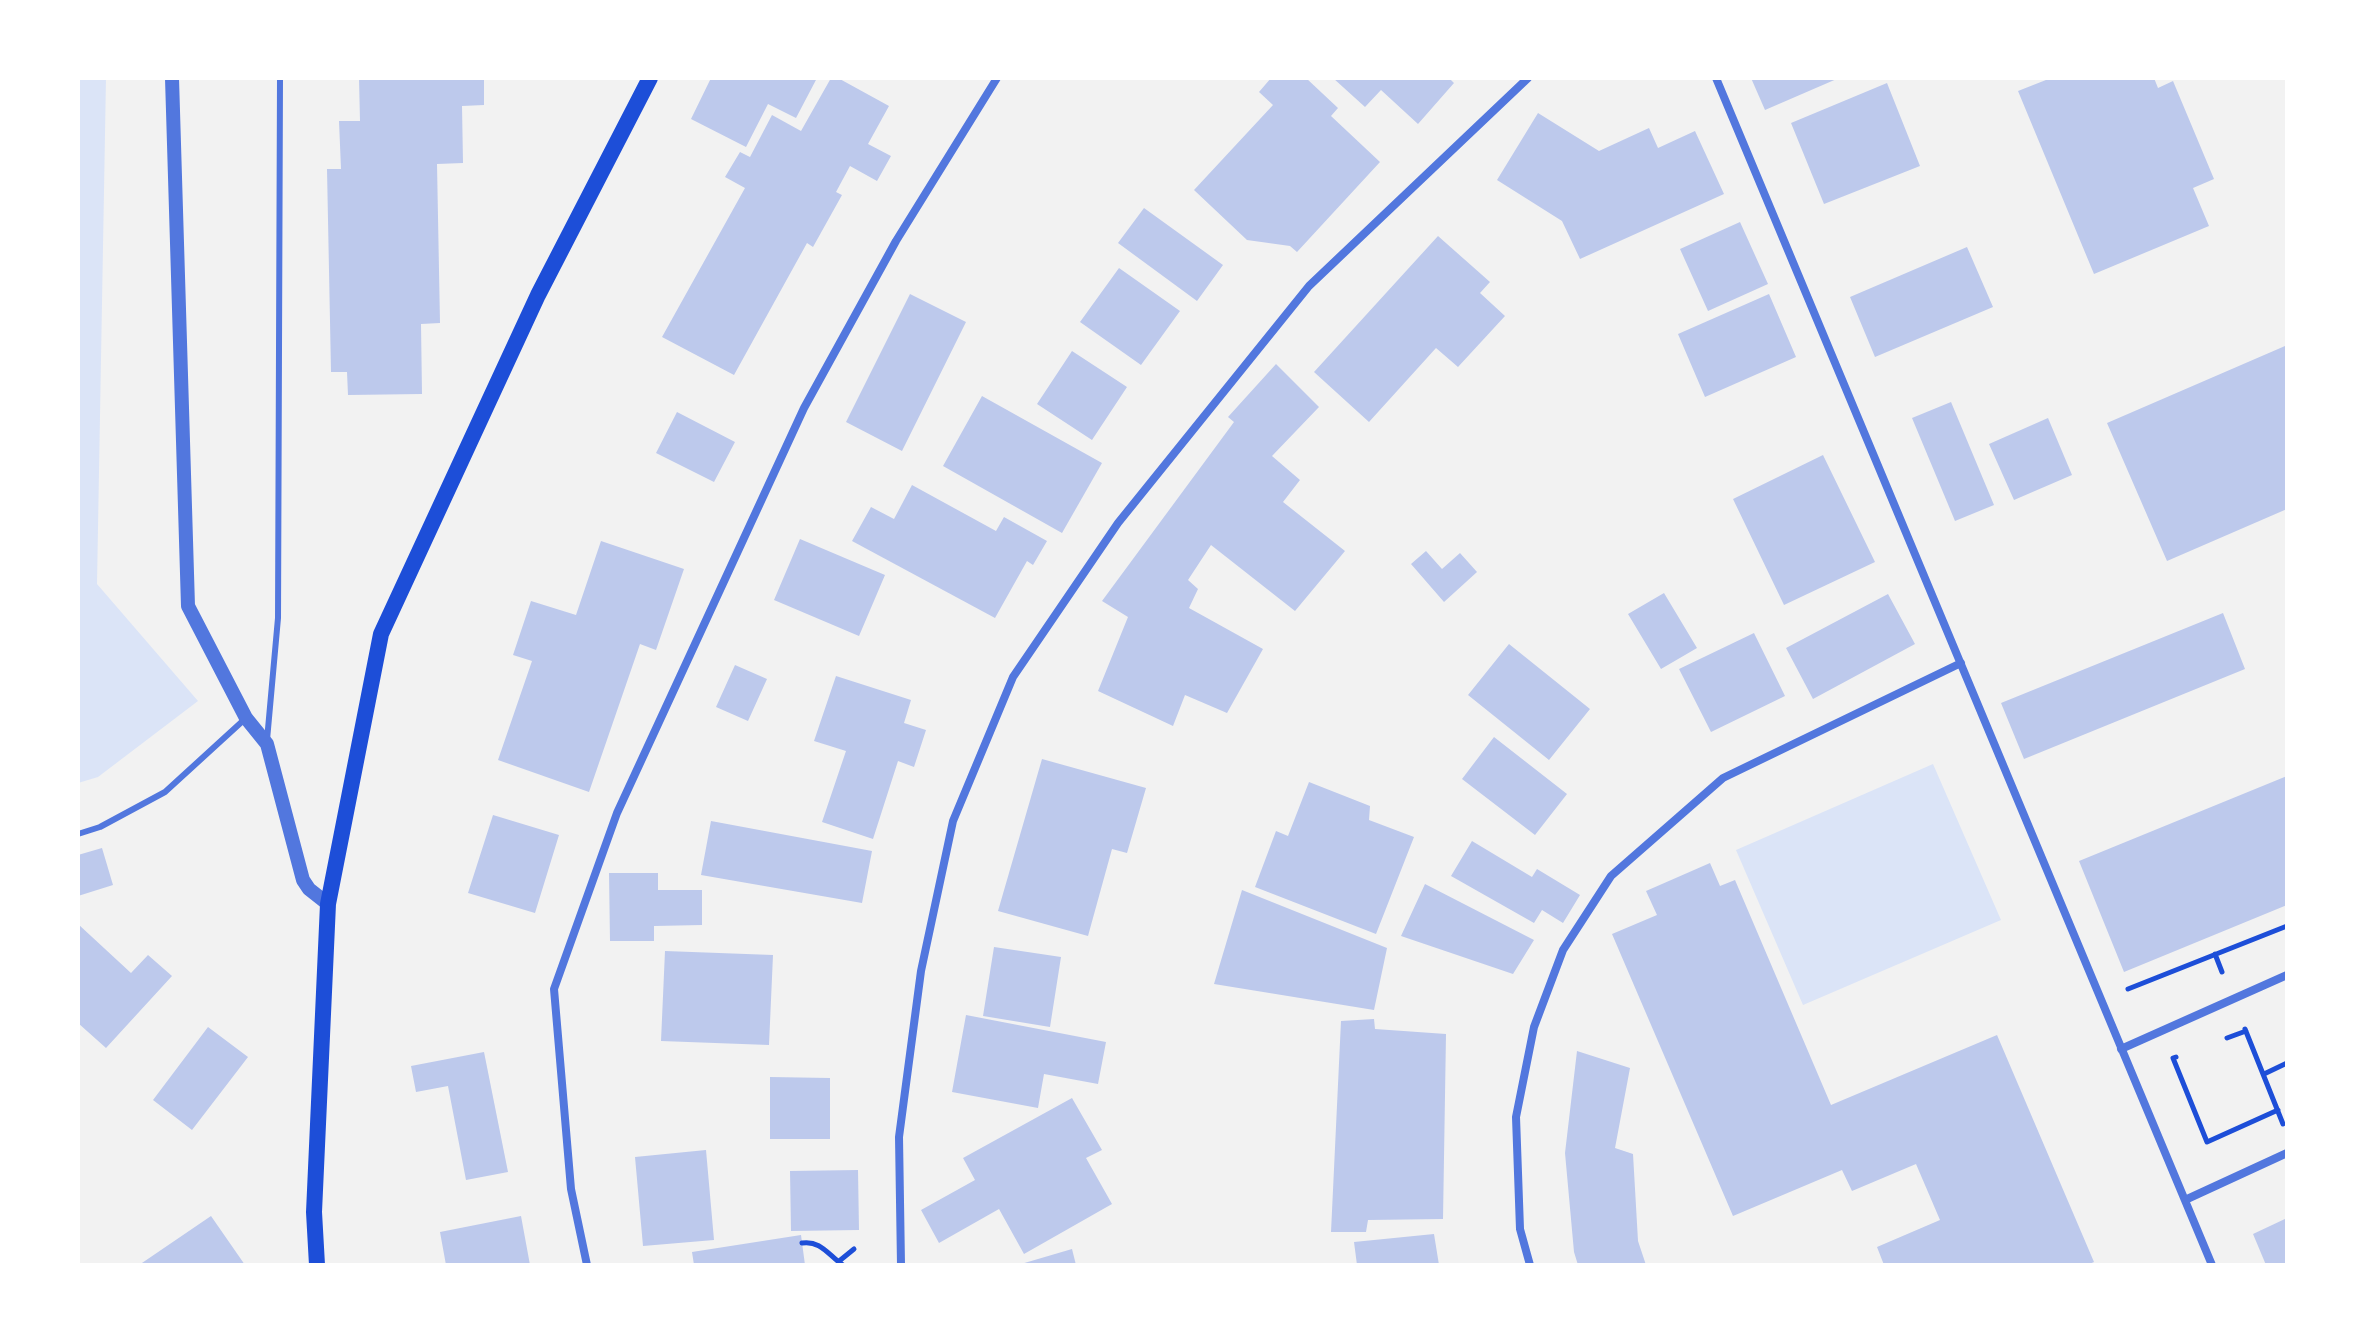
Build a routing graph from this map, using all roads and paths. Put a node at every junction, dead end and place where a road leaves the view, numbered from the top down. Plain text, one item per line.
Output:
1 (172, 78) edge
2 (280, 78) edge
3 (650, 78) edge
4 (997, 78) edge
5 (1528, 78) edge
6 (1716, 78) edge
7 (1961, 663) junction
8 (246, 718) junction
9 (267, 744) junction
10 (78, 834) edge
11 (328, 904) junction
12 (2287, 926) edge
13 (2215, 954) junction
14 (2287, 975) edge
15 (2101, 999) junction
16 (2233, 999) junction
17 (2246, 1031) junction
18 (2217, 1042) dead end
19 (2121, 1049) junction
20 (2188, 1053) dead end
21 (2287, 1063) edge
22 (2264, 1074) junction
23 (2278, 1110) junction
24 (2287, 1133) edge
25 (2287, 1153) edge
26 (2185, 1200) junction
27 (802, 1243) dead end
28 (854, 1249) dead end
29 (841, 1264) edge
30 (317, 1265) edge
31 (587, 1265) edge
32 (901, 1265) edge
33 (1530, 1265) edge
34 (2212, 1265) edge

1 - 8 street
2 - 9 lane
3 - 11 main road
4 - 31 street
5 - 32 street
6 - 7 street
7 - 15 street
7 - 33 street
8 - 9 street
8 - 10 lane
9 - 11 street
11 - 30 main road
12 - 13 path
13 - 15 path
13 - 16 path
14 - 16 street
15 - 19 street
16 - 17 path
16 - 19 street
17 - 18 path
17 - 22 path
19 - 26 street
20 - 23 path
21 - 22 path
22 - 23 path
23 - 24 path
25 - 26 street
26 - 34 street
27 - 29 path
28 - 29 path

